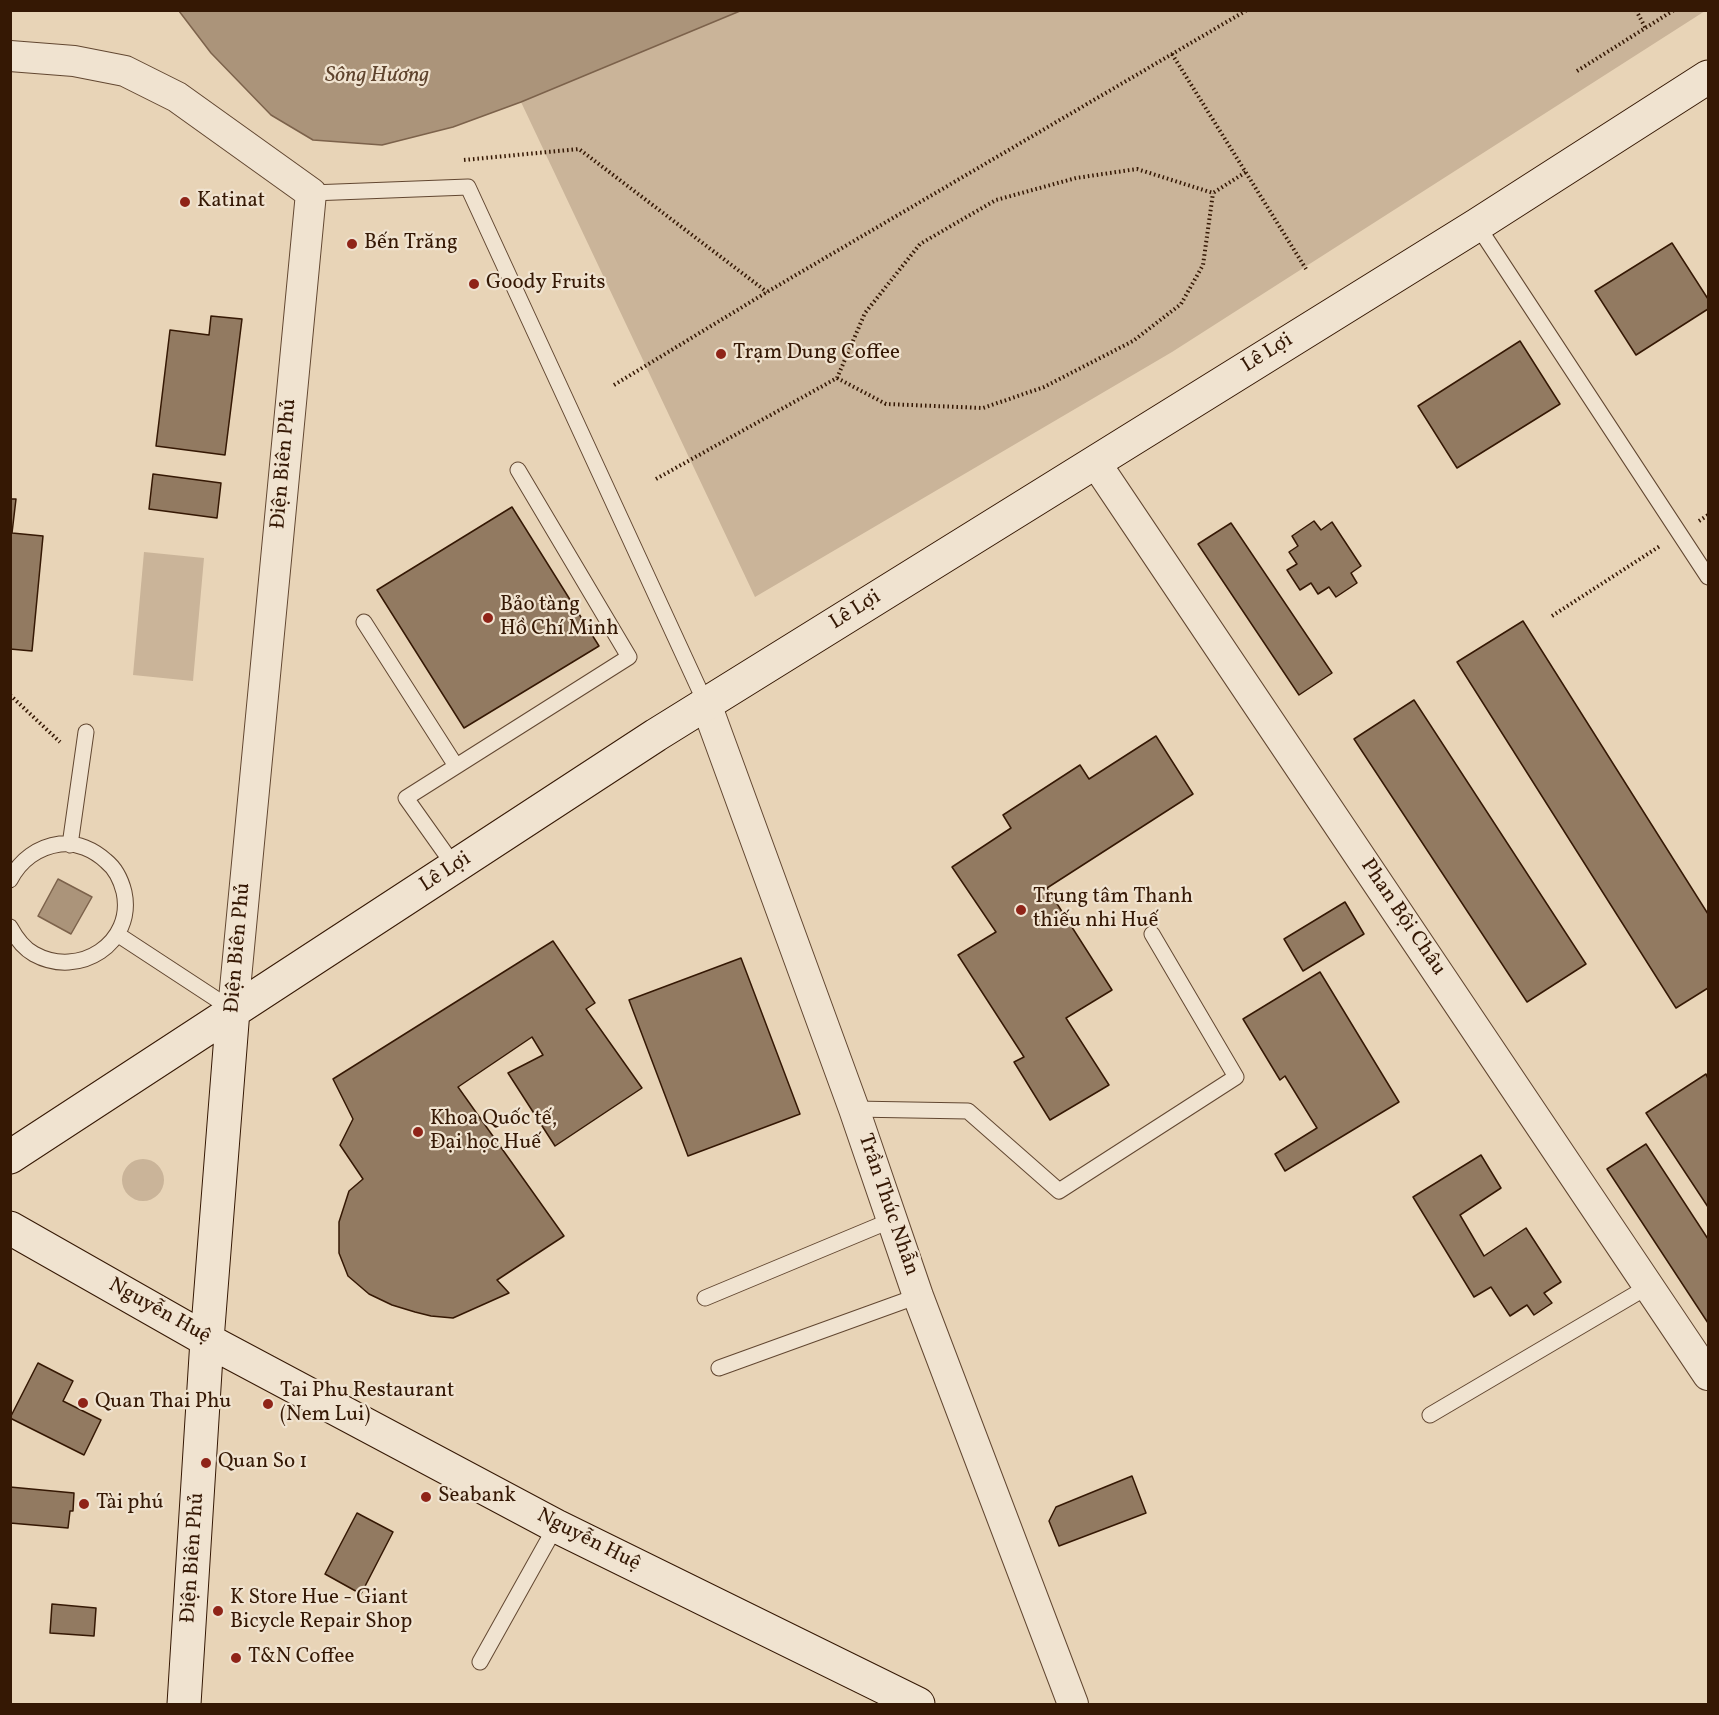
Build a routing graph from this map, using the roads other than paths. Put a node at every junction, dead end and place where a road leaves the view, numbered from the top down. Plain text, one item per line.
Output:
1 (10, 56) edge
2 (1708, 77) edge
3 (311, 193) junction
4 (1477, 225) junction
5 (1095, 462) junction
6 (518, 470) dead end
7 (1708, 577) edge
8 (364, 622) dead end
9 (706, 704) junction
10 (86, 732) dead end
11 (456, 766) junction
12 (70, 845) junction
13 (455, 867) junction
14 (10, 880) edge
15 (10, 927) edge
16 (117, 934) junction
17 (1152, 934) dead end
18 (233, 1010) junction
19 (855, 1109) junction
20 (10, 1157) edge
21 (892, 1220) junction
22 (10, 1228) edge
23 (1649, 1286) junction
24 (918, 1296) junction
25 (705, 1298) dead end
26 (207, 1340) junction
27 (720, 1368) dead end
28 (1708, 1375) edge
29 (1430, 1415) dead end
30 (556, 1526) junction
31 (480, 1662) dead end
32 (184, 1704) edge
33 (918, 1704) edge
34 (1073, 1704) edge

1 - 3 street
2 - 4 main road, Lê Lợi
3 - 9 lane
3 - 18 street, Điện Biên Phủ
4 - 5 main road, Lê Lợi
4 - 7 lane
5 - 9 main road, Lê Lợi
5 - 23 street, Phan Bội Châu
6 - 11 lane
8 - 11 lane
9 - 13 main road, Lê Lợi
9 - 19 street, Trần Thúc Nhẫn
10 - 12 lane
11 - 13 lane
12 - 14 lane
12 - 16 lane
13 - 18 main road, Lê Lợi
15 - 16 lane
16 - 18 lane
17 - 19 lane
18 - 20 main road, Lê Lợi
18 - 26 main road, Điện Biên Phủ
19 - 21 street, Trần Thúc Nhẫn
21 - 24 street, Trần Thúc Nhẫn
21 - 25 lane
22 - 26 main road, Nguyễn Huệ
23 - 28 street, Phan Bội Châu
23 - 29 lane
24 - 27 lane
24 - 34 street, Trần Thúc Nhẫn
26 - 30 main road, Nguyễn Huệ
26 - 32 main road, Điện Biên Phủ
30 - 31 lane
30 - 33 main road, Nguyễn Huệ

